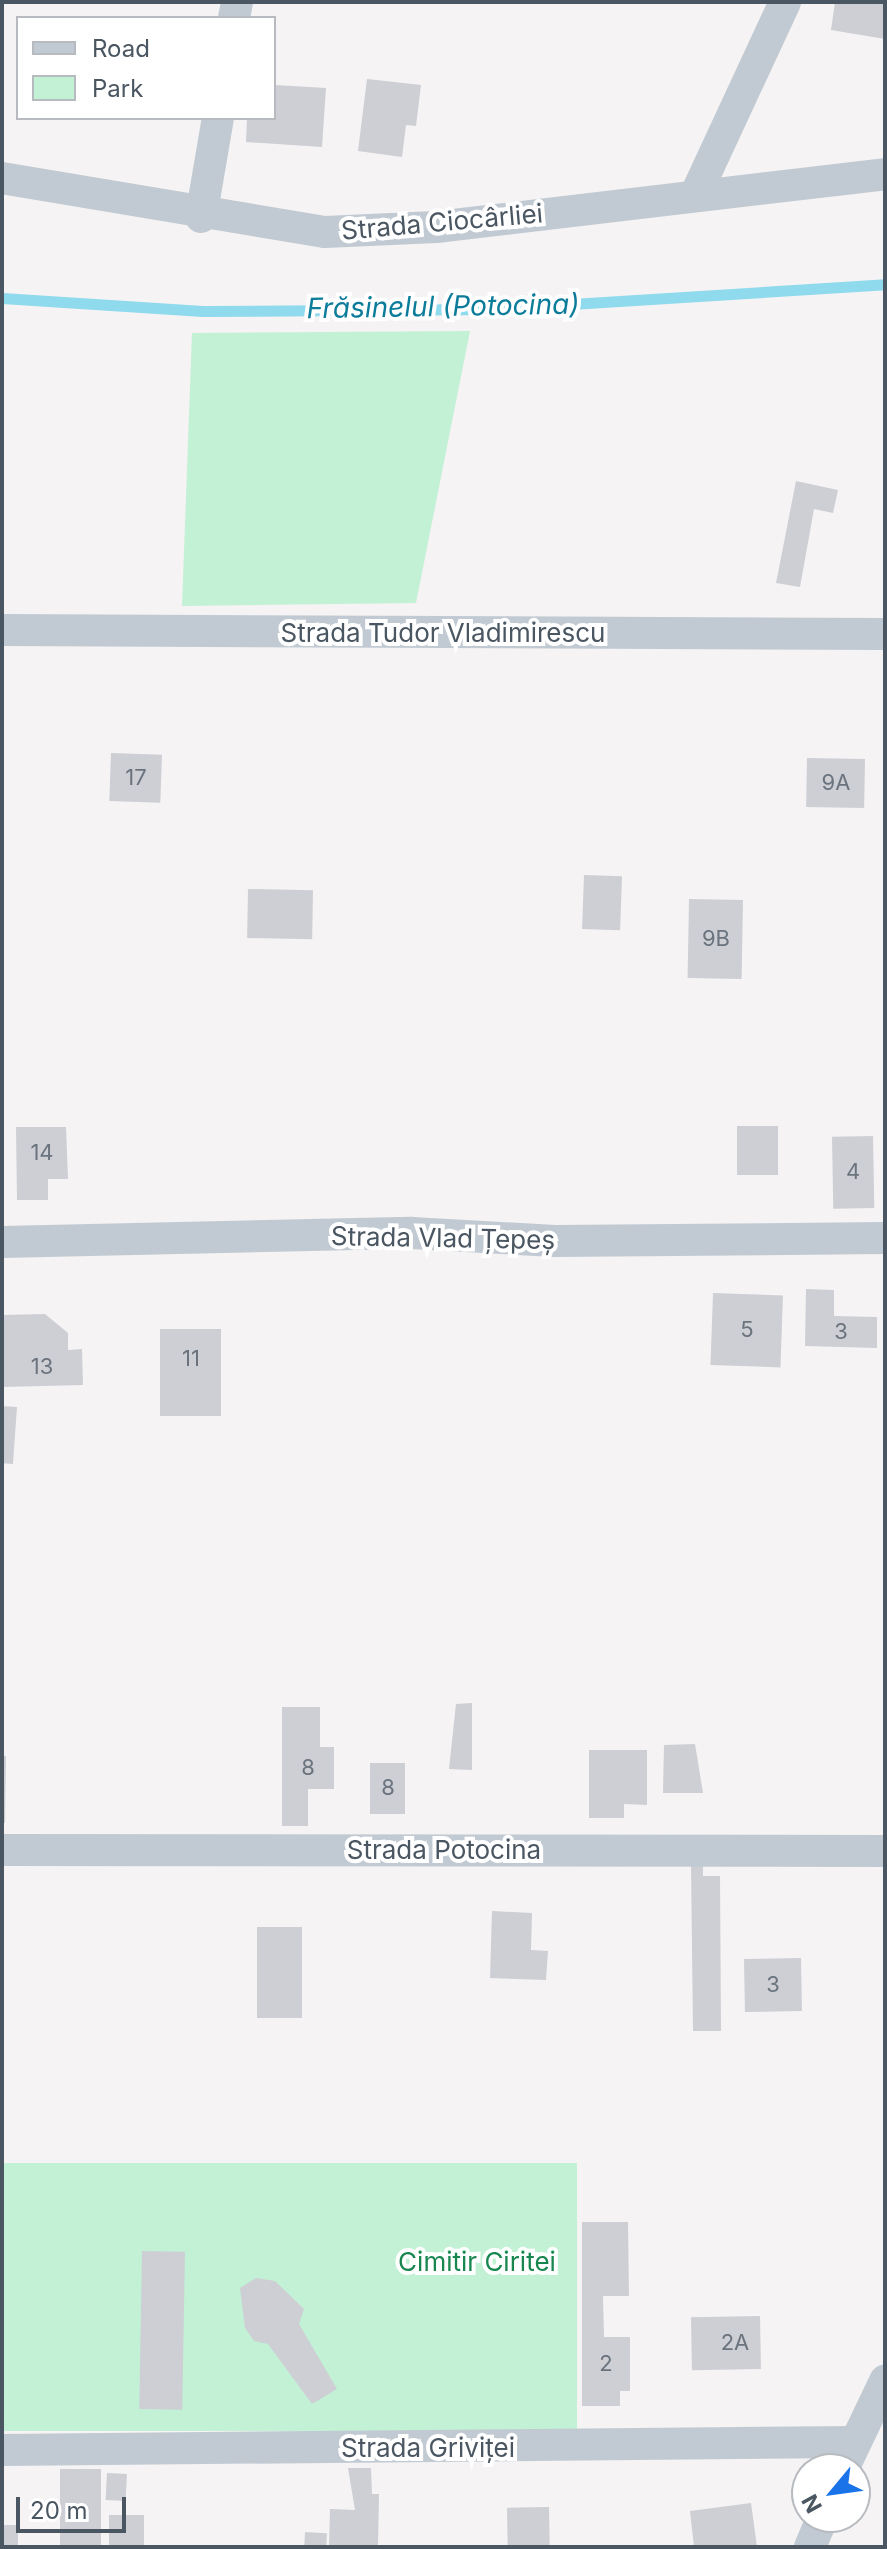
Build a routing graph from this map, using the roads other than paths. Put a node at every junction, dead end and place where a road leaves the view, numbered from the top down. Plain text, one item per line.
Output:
1 (785, 2) edge
2 (218, 120) edge
3 (885, 174) edge
4 (2, 178) edge
5 (695, 196) junction
6 (201, 217) junction
7 (2, 630) edge
8 (885, 634) edge
9 (885, 1238) edge
10 (2, 1242) edge
11 (2, 1850) edge
12 (885, 1851) edge
13 (885, 2381) edge
14 (2, 2450) edge
15 (850, 2453) edge
16 (791, 2456) edge

1 - 5 street
2 - 6 street
3 - 5 street, Strada Ciocârliei
4 - 6 street, Strada Ciocârliei
5 - 6 street, Strada Ciocârliei
7 - 8 street, Strada Tudor Vladimirescu
9 - 10 street, Strada Vlad Țepeș
11 - 12 street, Strada Potocina
13 - 15 street
14 - 16 street, Strada Griviței

